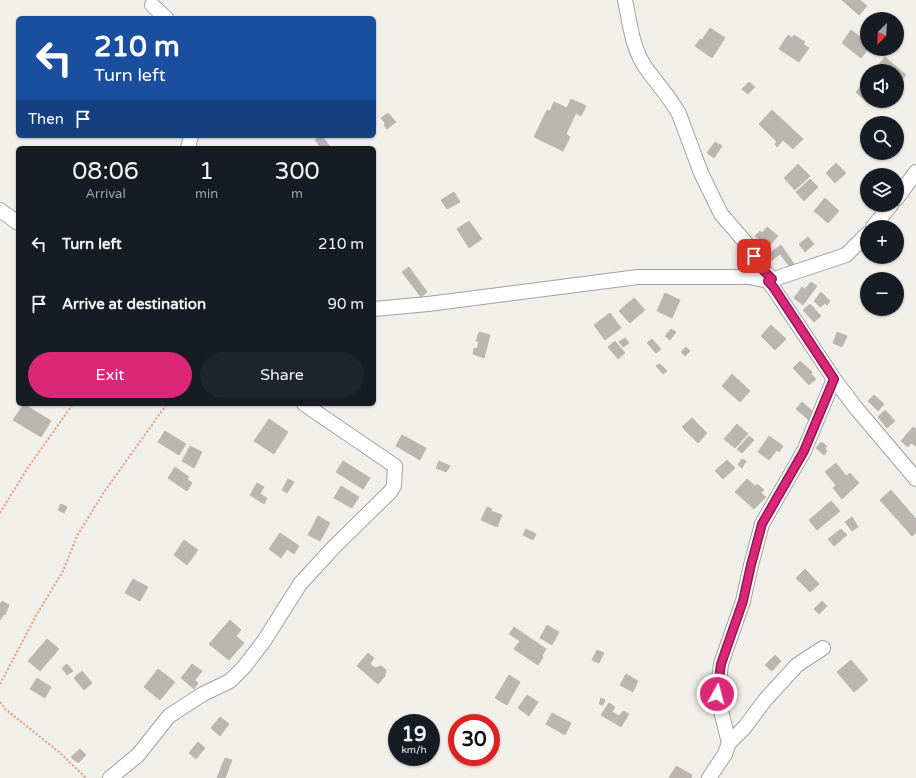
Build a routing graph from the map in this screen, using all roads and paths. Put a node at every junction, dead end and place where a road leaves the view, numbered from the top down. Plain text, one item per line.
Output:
1 (625, 0) edge
2 (152, 5) dead end
3 (164, 16) edge
4 (916, 172) edge
5 (904, 188) edge
6 (0, 210) edge
7 (886, 212) edge
8 (879, 220) edge
9 (16, 222) edge
10 (860, 241) edge
11 (770, 280) junction
12 (376, 309) edge
13 (834, 379) junction
14 (72, 406) edge
15 (166, 406) edge
16 (307, 406) edge
17 (916, 479) edge
18 (0, 513) edge
19 (823, 648) dead end
20 (0, 684) edge
21 (0, 702) edge
22 (729, 743) junction
23 (86, 778) edge
24 (110, 778) edge
25 (709, 778) edge

1 - 11 street
2 - 3 street
4 - 5 street
6 - 9 street
7 - 8 street
10 - 11 street
11 - 12 street
11 - 13 street
13 - 17 street
13 - 22 street
14 - 18 path
15 - 20 path
16 - 24 street
19 - 22 street
21 - 23 path
22 - 25 street

